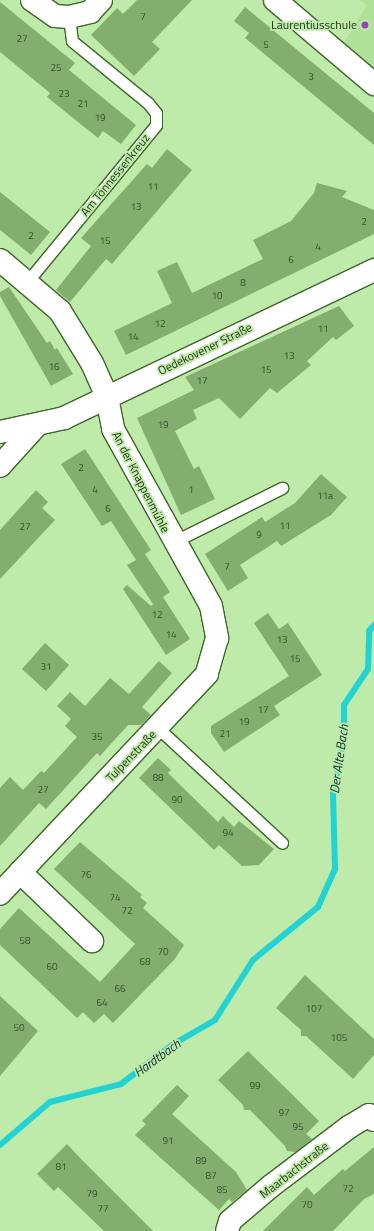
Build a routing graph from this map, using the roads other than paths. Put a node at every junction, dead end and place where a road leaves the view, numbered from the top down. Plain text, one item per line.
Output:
1 (32, 0) edge
2 (101, 0) edge
3 (275, 0) edge
4 (69, 17) junction
5 (374, 84) edge
6 (0, 260) edge
7 (374, 270) edge
8 (27, 282) junction
9 (107, 397) junction
10 (36, 426) junction
11 (0, 432) edge
12 (0, 466) edge
13 (282, 488) dead end
14 (173, 542) junction
15 (158, 728) junction
16 (282, 843) dead end
17 (20, 872) junction
18 (0, 894) edge
19 (92, 941) dead end
20 (372, 1114) edge
21 (227, 1231) edge

1 - 4 street
2 - 4 street
3 - 5 street
4 - 8 lane, Am Tönnessenkreuz
6 - 8 street, An der Knappenmühle
7 - 9 street, Oedekovener Straße
8 - 9 street, An der Knappenmühle
9 - 10 street, Oedekovener Straße
9 - 14 street, An der Knappenmühle
10 - 11 street, Oedekovener Straße
10 - 12 street
13 - 14 lane, An der Knappenmühle
14 - 15 street, An der Knappenmühle
15 - 16 lane, Tulpenstraße
15 - 17 street, Tulpenstraße
17 - 18 street, Tulpenstraße
17 - 19 street
20 - 21 street, Maarbachstraße

